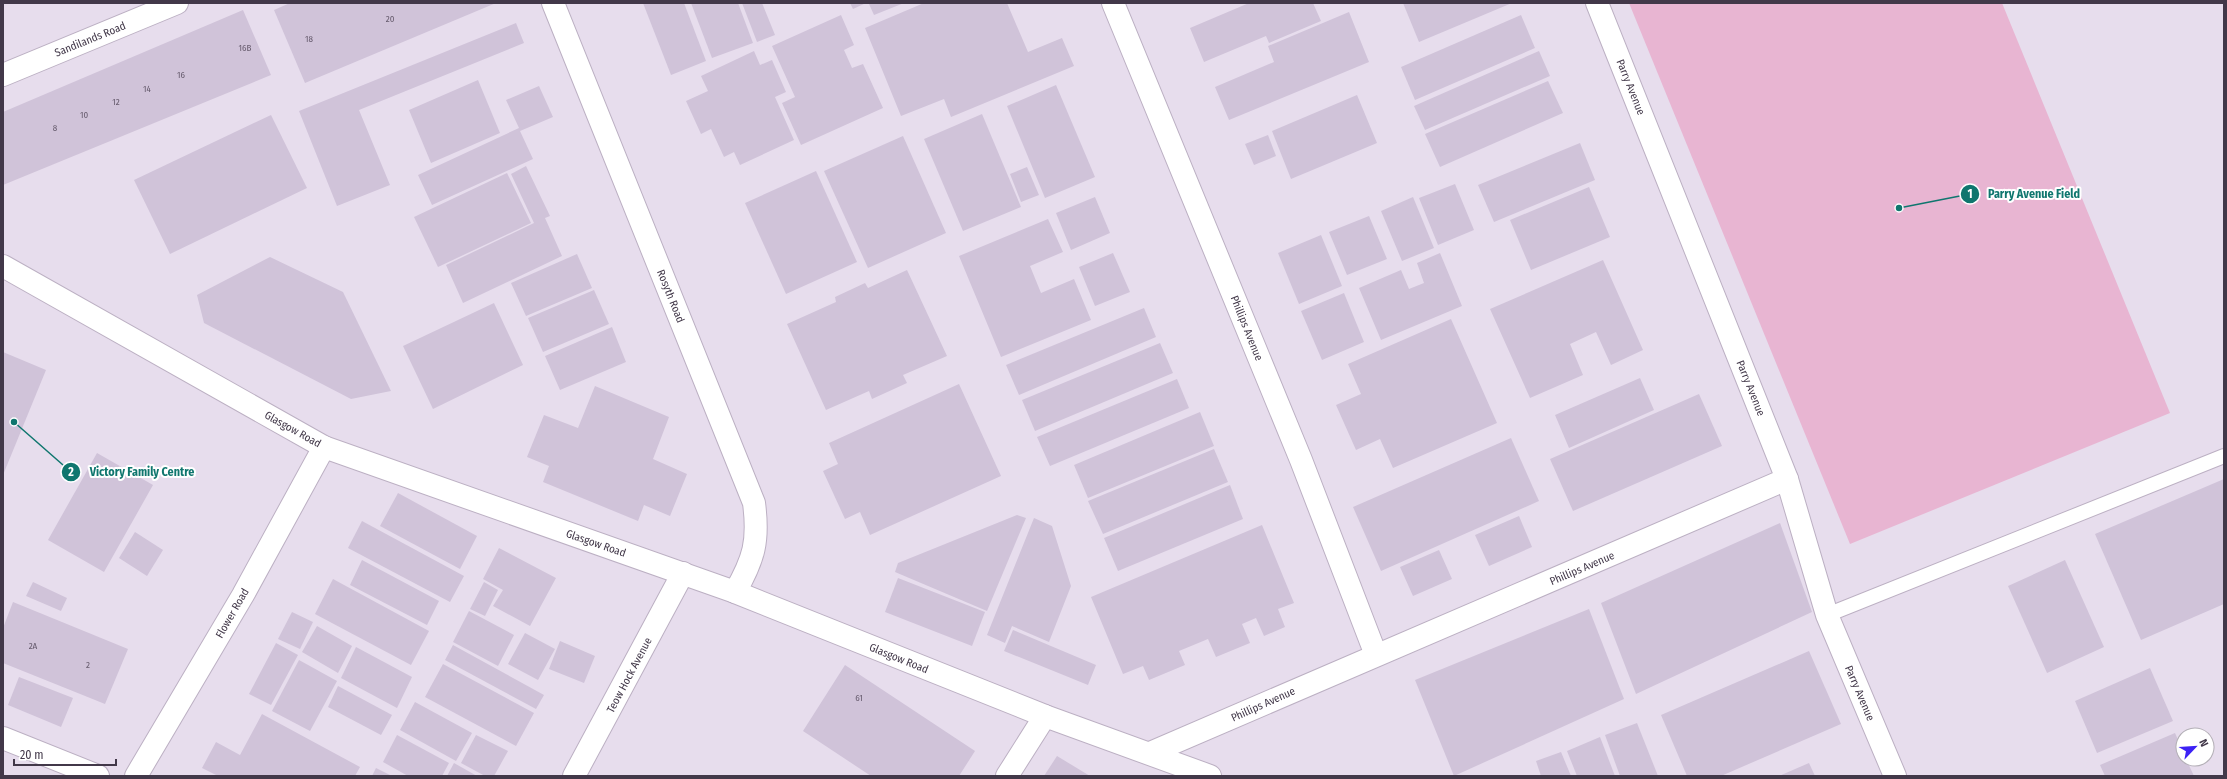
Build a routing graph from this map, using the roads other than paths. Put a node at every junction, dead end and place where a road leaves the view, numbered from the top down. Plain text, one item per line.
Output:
1 (177, 3) edge
2 (553, 3) edge
3 (1113, 3) edge
4 (1597, 3) edge
5 (3, 75) edge
6 (3, 266) edge
7 (324, 447) junction
8 (2224, 456) edge
9 (1787, 480) junction
10 (684, 573) junction
11 (735, 592) junction
12 (1827, 615) junction
13 (1376, 655) junction
14 (1045, 716) junction
15 (3, 738) edge
16 (1150, 753) junction
17 (98, 776) edge
18 (136, 776) edge
19 (574, 776) edge
20 (1007, 776) edge
21 (1210, 776) edge
22 (1895, 776) edge

1 - 5 street, Sandilands Road
2 - 11 street, Rosyth Road
3 - 13 street, Phillips Avenue
4 - 9 street, Parry Avenue
6 - 7 street, Glasgow Road
7 - 10 street, Glasgow Road
7 - 18 street, Flower Road
8 - 12 lane
9 - 12 street, Parry Avenue
9 - 13 street, Phillips Avenue
10 - 11 street, Glasgow Road
10 - 19 street, Teow Hock Avenue
11 - 14 street, Glasgow Road
12 - 22 street, Parry Avenue
13 - 16 street, Phillips Avenue
14 - 16 street, Glasgow Road
14 - 20 street
15 - 17 street
16 - 21 street, Glasgow Road

